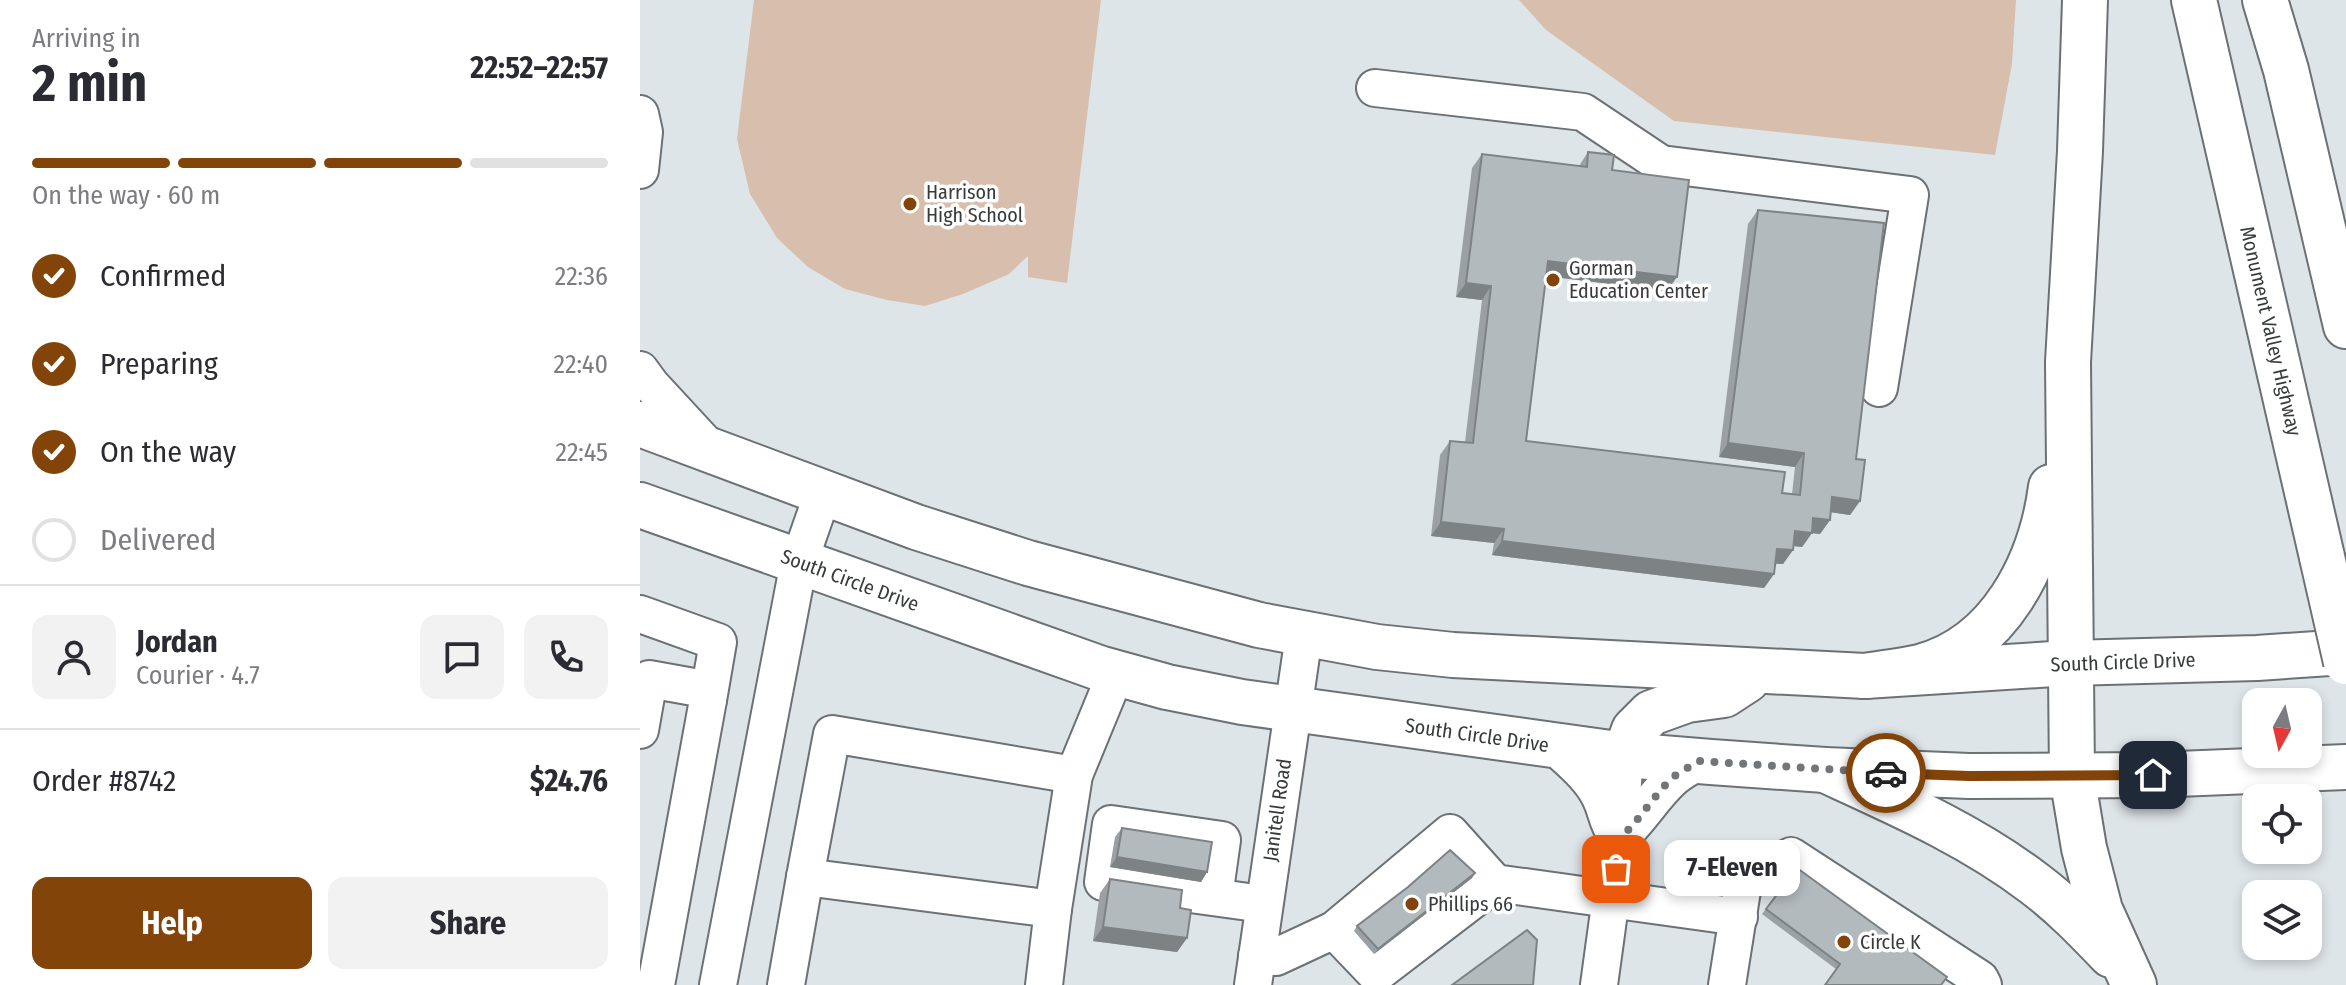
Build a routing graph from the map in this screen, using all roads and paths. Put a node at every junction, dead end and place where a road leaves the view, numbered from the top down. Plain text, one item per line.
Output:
1 (2085, 0) edge
2 (2194, 0) edge
3 (2265, 0) edge
4 (1375, 88) dead end
5 (640, 114) edge
6 (640, 170) edge
7 (2346, 326) edge
8 (2068, 362) junction
9 (640, 370) edge
10 (1879, 388) dead end
11 (640, 424) edge
12 (713, 452) junction
13 (823, 493) junction
14 (640, 505) edge
15 (799, 562) junction
16 (640, 614) edge
17 (1304, 635) junction
18 (2346, 652) edge
19 (2346, 662) edge
20 (2069, 663) junction
21 (1759, 672) junction
22 (1116, 673) junction
23 (1865, 676) junction
24 (708, 700) junction
25 (1292, 710) junction
26 (640, 730) edge
27 (1553, 745) junction
28 (1625, 755) junction
29 (1699, 761) junction
30 (2346, 767) edge
31 (1825, 770) junction
32 (1074, 775) junction
33 (2072, 776) junction
34 (1619, 839) junction
35 (805, 877) junction
36 (1495, 883) junction
37 (1428, 893) junction
38 (1214, 897) junction
39 (1612, 898) junction
40 (1263, 904) junction
41 (1053, 909) junction
42 (1739, 917) junction
43 (1382, 929) junction
44 (1334, 930) junction
45 (1255, 971) edge
46 (2131, 980) edge
47 (656, 985) edge
48 (718, 985) edge
49 (786, 985) edge
50 (1044, 985) edge
51 (1599, 985) edge
52 (1727, 985) edge
53 (1983, 985) edge

1 - 8 main road
2 - 19 main road, Monument Valley Highway, bridge
3 - 7 main road
4 - 10 street
5 - 6 street
8 - 20 main road
8 - 23 main road
9 - 12 street
11 - 12 main road, South Circle Drive
12 - 13 main road, South Circle Drive
13 - 15 street
13 - 17 main road, South Circle Drive
14 - 15 main road, South Circle Drive
15 - 22 main road, South Circle Drive
15 - 48 street
16 - 24 street
17 - 21 main road, South Circle Drive
17 - 25 street, Janitell Road
18 - 20 main road, South Circle Drive
20 - 23 main road, South Circle Drive
20 - 33 main road
21 - 23 main road, South Circle Drive
21 - 28 main road
22 - 25 main road, South Circle Drive
22 - 32 street
24 - 26 street
24 - 47 street
25 - 27 main road, South Circle Drive
25 - 40 street, Janitell Road
27 - 28 main road, South Circle Drive
27 - 34 street
28 - 29 main road, South Circle Drive
28 - 34 street
29 - 31 main road, South Circle Drive
29 - 34 street
30 - 33 main road, South Circle Drive
31 - 33 main road, South Circle Drive
31 - 46 main road
32 - 35 street
32 - 41 street
33 - 46 main road
34 - 39 street
35 - 41 street
35 - 49 street
36 - 37 street
36 - 37 street
36 - 39 street
37 - 43 street
37 - 43 street
38 - 38 street
38 - 40 street
39 - 42 street
39 - 51 street
40 - 45 street, Janitell Road
41 - 50 street
42 - 52 street
42 - 53 street
43 - 44 street
43 - 44 street
44 - 45 street

